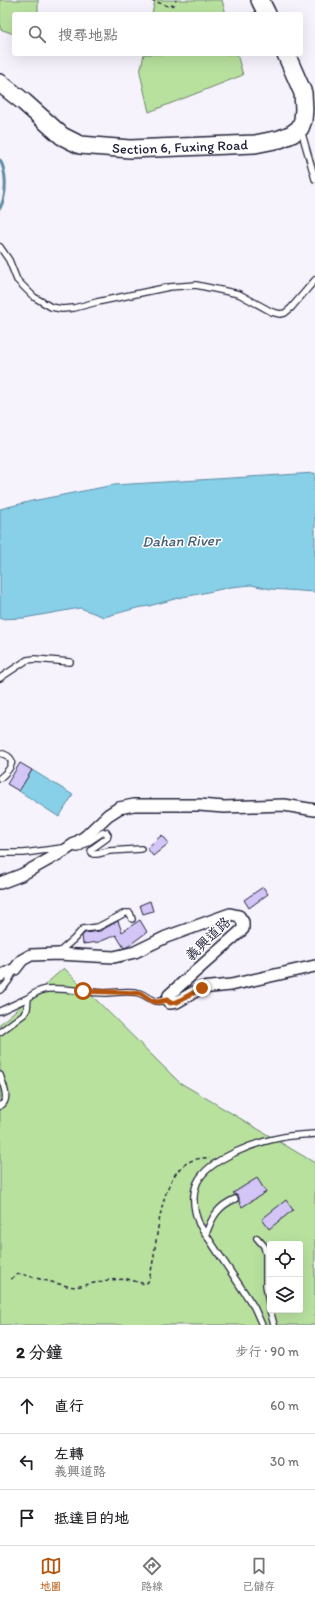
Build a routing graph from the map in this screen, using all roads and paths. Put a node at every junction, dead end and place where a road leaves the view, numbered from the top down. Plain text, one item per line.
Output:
1 (151, 0) edge
2 (176, 0) edge
3 (260, 0) edge
4 (266, 12) edge
5 (287, 56) edge
6 (0, 83) edge
7 (300, 128) junction
8 (315, 179) edge
9 (0, 247) edge
10 (315, 280) edge
11 (70, 662) dead end
12 (0, 678) edge
13 (0, 753) edge
14 (0, 778) edge
15 (315, 810) edge
16 (70, 847) junction
17 (141, 849) dead end
18 (0, 853) edge
19 (0, 883) edge
20 (132, 919) dead end
21 (58, 954) junction
22 (315, 966) edge
23 (14, 969) junction
24 (0, 976) edge
25 (0, 990) edge
26 (28, 998) junction
27 (167, 1000) junction
28 (0, 1011) edge
29 (0, 1032) edge
30 (0, 1075) edge
31 (0, 1106) edge
32 (315, 1134) edge
33 (219, 1160) junction
34 (235, 1199) dead end
35 (206, 1234) junction
36 (257, 1238) dead end
37 (11, 1279) dead end
38 (267, 1291) edge
39 (271, 1313) edge
40 (262, 1325) edge
41 (274, 1325) edge

1 - 2 path
3 - 4 main road
5 - 7 main road
6 - 7 main road, Section 6, Fuxing Road
7 - 8 lane
9 - 10 lane
11 - 12 lane
13 - 14 lane
15 - 16 street
16 - 17 lane
16 - 18 lane
16 - 19 street
20 - 21 lane
21 - 23 street, 義興道路
21 - 27 street, 義興道路
22 - 27 street
23 - 24 street, 義興道路
23 - 25 lane
26 - 27 lane
26 - 28 lane
26 - 29 lane
30 - 31 lane
32 - 33 lane
33 - 35 lane
33 - 37 path
34 - 35 lane
35 - 40 lane
36 - 38 lane
39 - 41 lane

